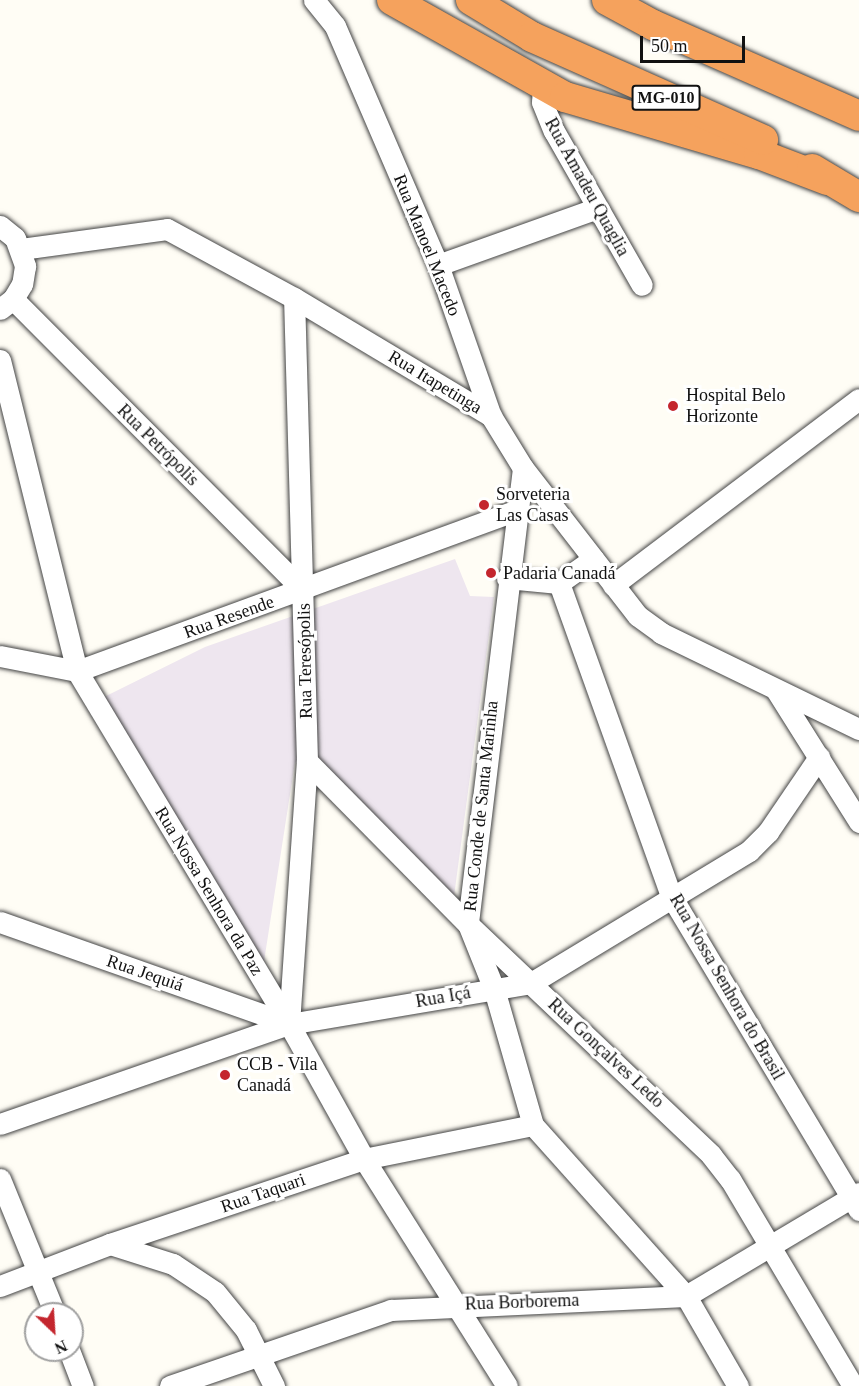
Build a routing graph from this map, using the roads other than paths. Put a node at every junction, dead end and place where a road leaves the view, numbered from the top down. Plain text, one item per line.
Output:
1 (314, 0) edge
2 (323, 0) edge
3 (392, 0) edge
4 (471, 0) edge
5 (606, 0) edge
6 (647, 0) edge
7 (740, 63) junction
8 (356, 76) junction
9 (543, 85) junction
10 (859, 116) edge
11 (827, 180) junction
12 (859, 197) edge
13 (597, 208) junction
14 (0, 226) edge
15 (21, 249) junction
16 (438, 266) junction
17 (642, 285) dead end
18 (294, 298) junction
19 (6, 304) edge
20 (0, 360) edge
21 (859, 399) edge
22 (491, 416) junction
23 (523, 468) junction
24 (515, 511) junction
25 (593, 560) junction
26 (507, 578) junction
27 (559, 583) junction
28 (613, 585) junction
29 (304, 591) junction
30 (0, 656) edge
31 (77, 671) junction
32 (776, 690) junction
33 (855, 725) edge
34 (819, 757) junction
35 (307, 761) junction
36 (859, 822) edge
37 (671, 896) junction
38 (0, 922) edge
39 (468, 924) junction
40 (531, 983) junction
41 (494, 989) junction
42 (289, 1024) junction
43 (0, 1124) edge
44 (532, 1125) junction
45 (364, 1159) junction
46 (0, 1179) edge
47 (856, 1200) edge
48 (110, 1244) junction
49 (772, 1248) junction
50 (40, 1272) junction
51 (0, 1286) edge
52 (686, 1296) junction
53 (51, 1302) edge
54 (458, 1304) junction
55 (256, 1354) junction
56 (74, 1362) edge
57 (83, 1386) edge
58 (170, 1386) edge
59 (274, 1386) edge
60 (507, 1386) edge
61 (738, 1386) edge
62 (853, 1386) edge

1 - 8 street, Rua Manoel Macedo
2 - 8 street, Rua Manoel Macedo
3 - 9 highway
4 - 11 highway, MG-010
5 - 7 highway
6 - 7 highway
7 - 10 highway
8 - 16 street, Rua Manoel Macedo
9 - 11 highway
9 - 13 street, Rua Amadeu Quaglia
11 - 12 highway, MG-010
13 - 16 street
13 - 17 street, Rua Amadeu Quaglia
14 - 15 street
15 - 18 street, Rua Itapetinga
15 - 19 street
16 - 22 street, Rua Manoel Macedo
18 - 22 street, Rua Itapetinga
18 - 29 street, Rua Teresópolis
19 - 29 street, Rua Petrópolis
20 - 31 street, Rua Nossa Senhora da Paz
21 - 28 street
22 - 23 street, Rua Itapetinga
23 - 24 street, Rua Conde de Santa Marinha
23 - 25 street, Rua Itapetinga
24 - 26 street, Rua Conde de Santa Marinha
24 - 29 street, Rua Resende
25 - 27 street
25 - 28 street, Rua Itapetinga
26 - 27 street
26 - 39 street, Rua Conde de Santa Marinha
27 - 37 street, Rua Nossa Senhora do Brasil
28 - 32 street, Rua Itapetinga
29 - 31 street, Rua Resende
29 - 35 street, Rua Teresópolis
30 - 31 street
31 - 42 street, Rua Nossa Senhora da Paz
32 - 33 street, Rua Itapetinga
32 - 34 street
34 - 36 street
34 - 37 street, Rua Içá
35 - 39 street, Rua Gonçalves Ledo
35 - 42 street, Rua Teresópolis
37 - 40 street, Rua Içá
37 - 47 street, Rua Nossa Senhora do Brasil
38 - 42 street, Rua Jequiá
39 - 40 street, Rua Gonçalves Ledo
39 - 41 street, Rua Conde de Santa Marinha
40 - 41 street, Rua Içá
40 - 49 street, Rua Gonçalves Ledo
41 - 42 street, Rua Içá
41 - 44 street, Rua Conde de Santa Marinha
42 - 43 street, Rua Içá
42 - 45 street, Rua Nossa Senhora da Paz
44 - 45 street, Rua Taquari
44 - 52 street, Rua Conde de Santa Marinha
45 - 48 street, Rua Taquari
45 - 54 street, Rua Nossa Senhora da Paz
46 - 50 street
47 - 49 street, Rua Borborema
48 - 50 street, Rua Taquari
48 - 55 street
49 - 52 street, Rua Borborema
49 - 62 street, Rua Gonçalves Ledo
50 - 51 street, Rua Taquari
50 - 53 street
52 - 54 street, Rua Borborema
52 - 61 street, Rua Conde de Santa Marinha
54 - 55 street, Rua Borborema
54 - 60 street, Rua Nossa Senhora da Paz
55 - 58 street, Rua Borborema
55 - 59 street
56 - 57 street

